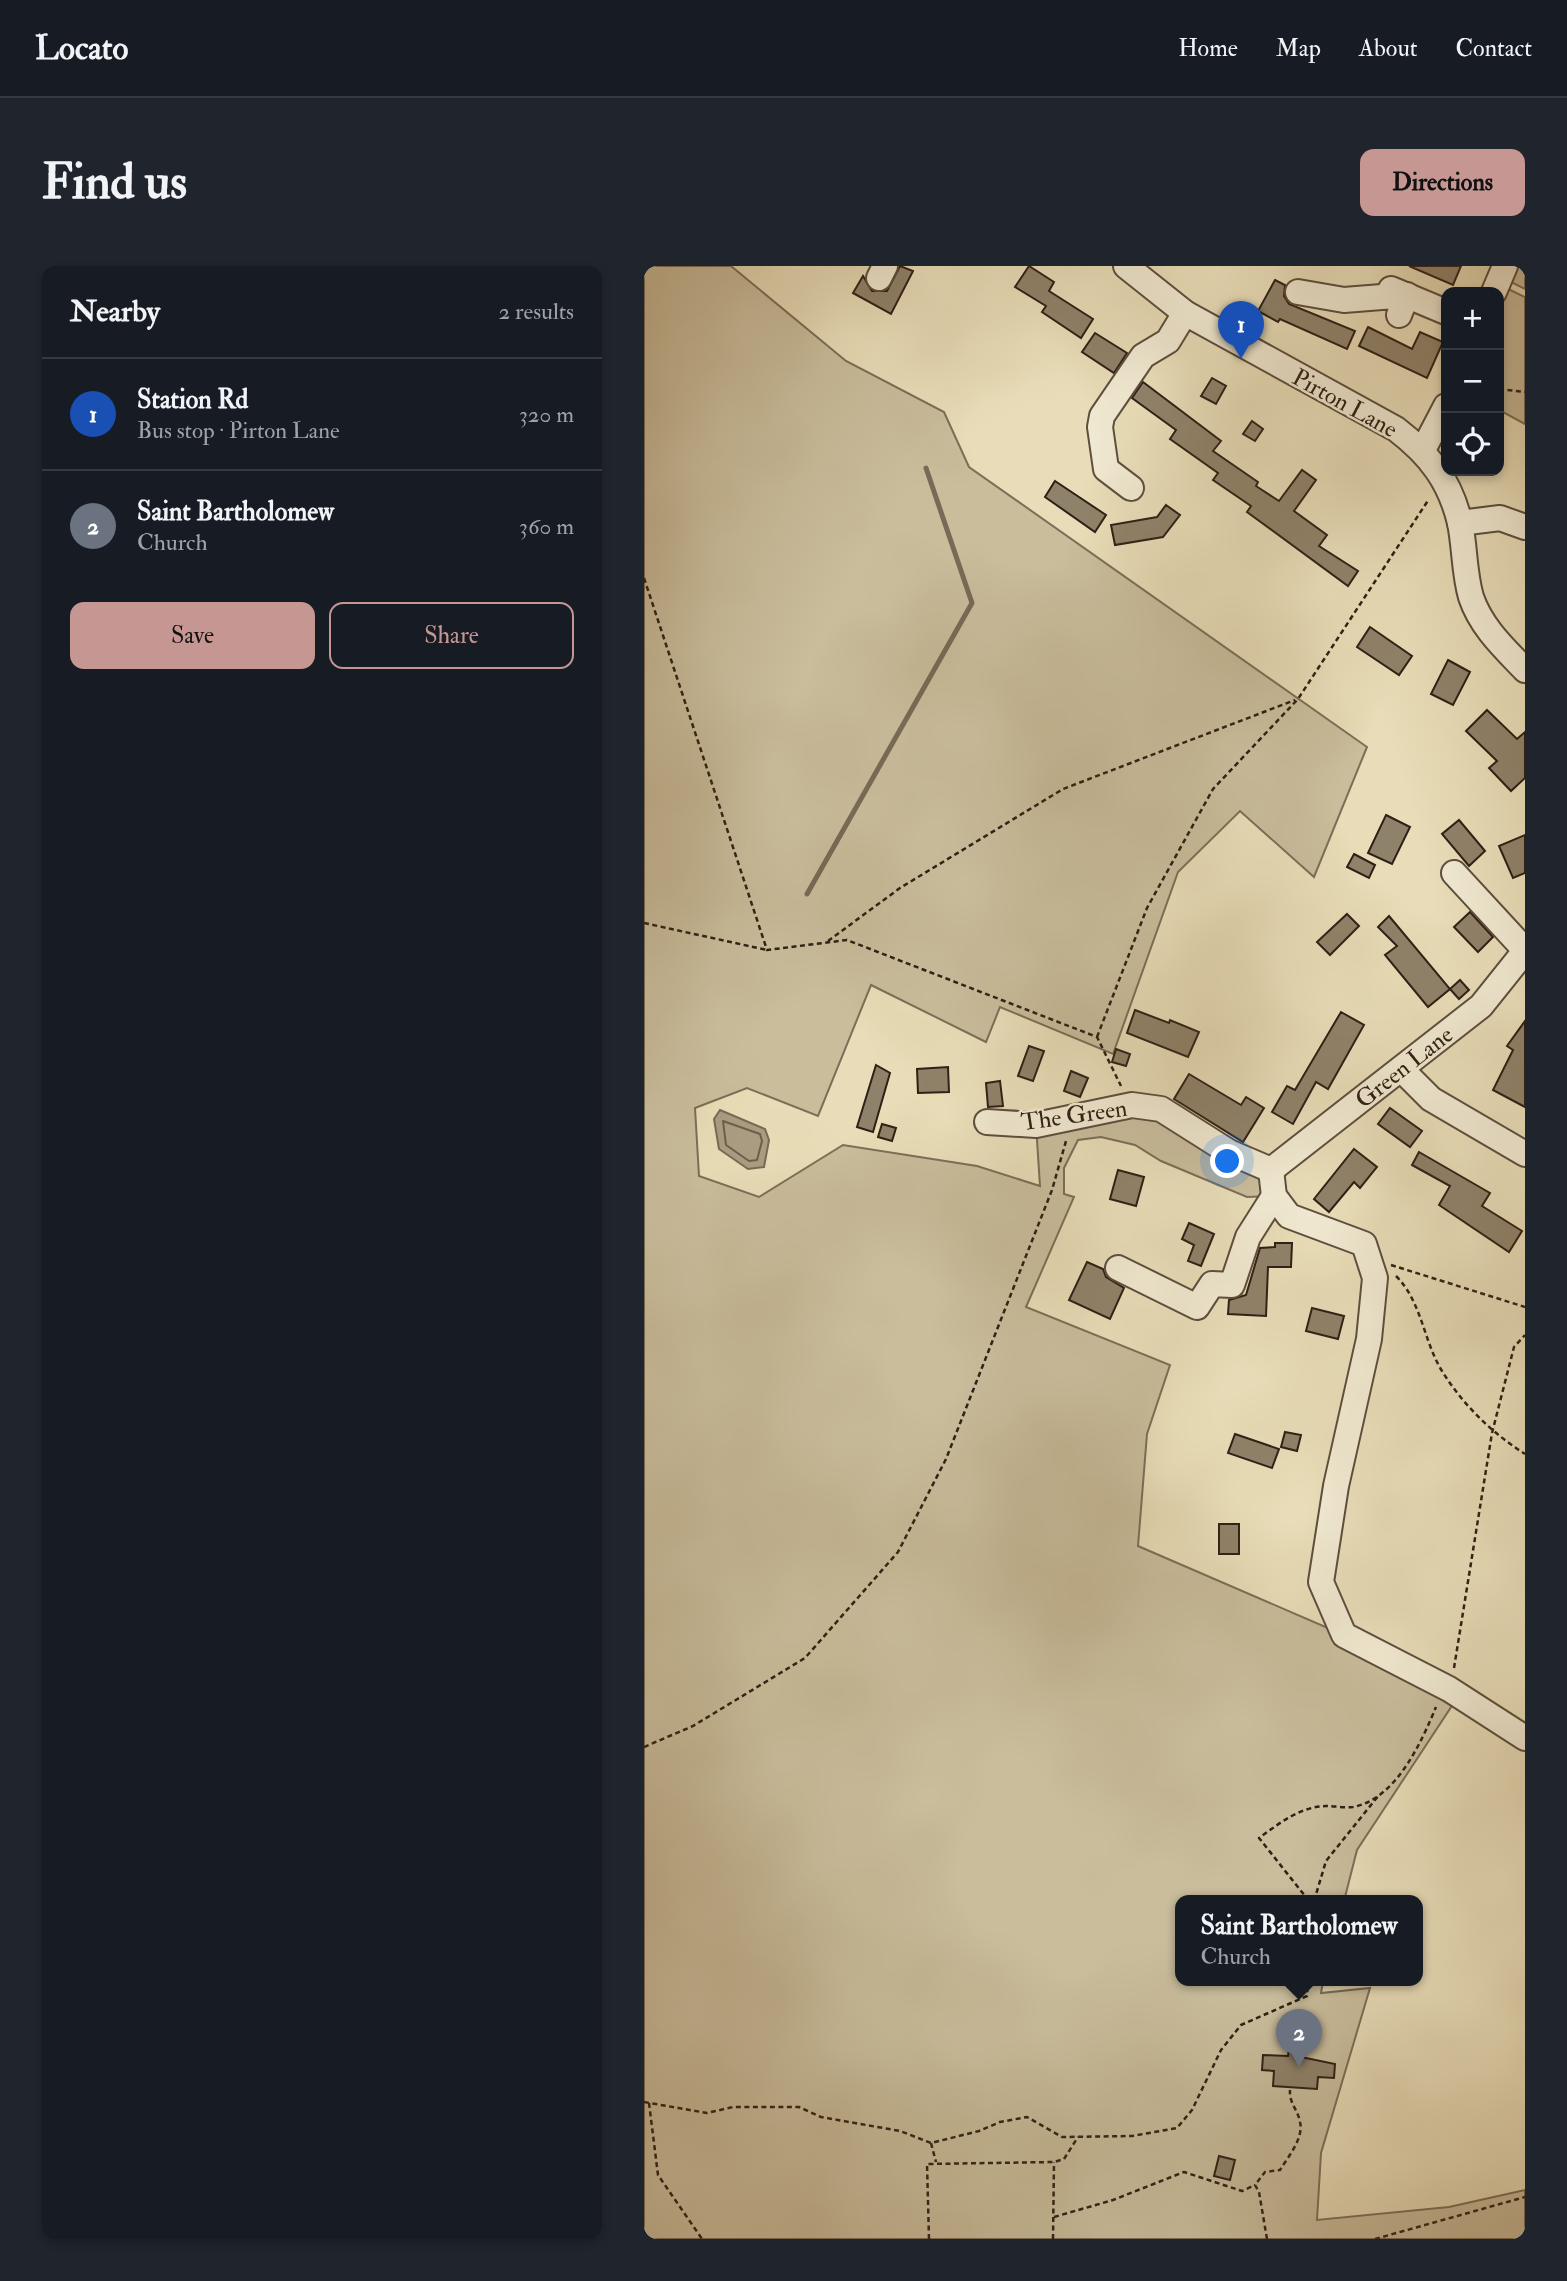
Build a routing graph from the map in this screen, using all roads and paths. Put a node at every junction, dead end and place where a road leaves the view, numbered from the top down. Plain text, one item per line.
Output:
1 (1126, 266) edge
2 (1298, 292) dead end
3 (1441, 311) edge
4 (1185, 313) junction
5 (1504, 390) edge
6 (1525, 392) edge
7 (1442, 413) edge
8 (1423, 450) junction
9 (1444, 477) junction
10 (1131, 488) dead end
11 (1460, 523) junction
12 (1525, 527) edge
13 (644, 578) edge
14 (1525, 670) edge
15 (1298, 699) junction
16 (1454, 873) dead end
17 (644, 923) edge
18 (826, 942) junction
19 (767, 950) junction
20 (1525, 951) edge
21 (1097, 1037) junction
22 (1401, 1069) junction
23 (1132, 1105) junction
24 (1073, 1117) junction
25 (987, 1122) dead end
26 (1525, 1154) edge
27 (1271, 1170) junction
28 (1274, 1196) junction
29 (1118, 1268) dead end
30 (1525, 1307) edge
31 (1525, 1335) edge
32 (1492, 1433) junction
33 (1525, 1454) edge
34 (1447, 1688) junction
35 (1525, 1738) edge
36 (644, 1746) edge
37 (1380, 1795) junction
38 (1307, 1895) edge
39 (1314, 1895) edge
40 (1308, 1986) edge
41 (1290, 2090) dead end
42 (646, 2102) edge
43 (1078, 2137) junction
44 (931, 2143) junction
45 (936, 2162) junction
46 (1054, 2162) junction
47 (1255, 2185) junction
48 (1525, 2197) edge
49 (1054, 2217) junction
50 (702, 2239) edge
51 (929, 2239) edge
52 (1053, 2239) edge
53 (1267, 2239) edge
54 (1375, 2239) edge

1 - 4 street, Pirton Lane
2 - 3 street
4 - 8 street, Pirton Lane
4 - 10 street
5 - 6 path
7 - 8 street
8 - 9 street
9 - 11 street
9 - 15 path
11 - 12 street
11 - 14 street
13 - 19 path
15 - 18 path
15 - 21 path
16 - 20 street
17 - 19 path
18 - 19 path
18 - 21 path
20 - 22 street, Green Lane
21 - 23 path
22 - 26 street
22 - 27 street, Green Lane
23 - 24 street, The Green
23 - 27 street, The Green
24 - 25 street, The Green
24 - 36 path
27 - 28 street
28 - 29 street
28 - 34 street
30 - 32 path
31 - 32 path
32 - 33 path
32 - 34 path
34 - 35 street
34 - 37 path
37 - 38 path
37 - 39 path
40 - 43 path
41 - 47 path
42 - 44 path
42 - 50 path
43 - 44 path
43 - 46 path
44 - 45 path
45 - 46 path
45 - 51 path
46 - 49 path
47 - 49 path
47 - 53 path
48 - 54 path
49 - 52 path

